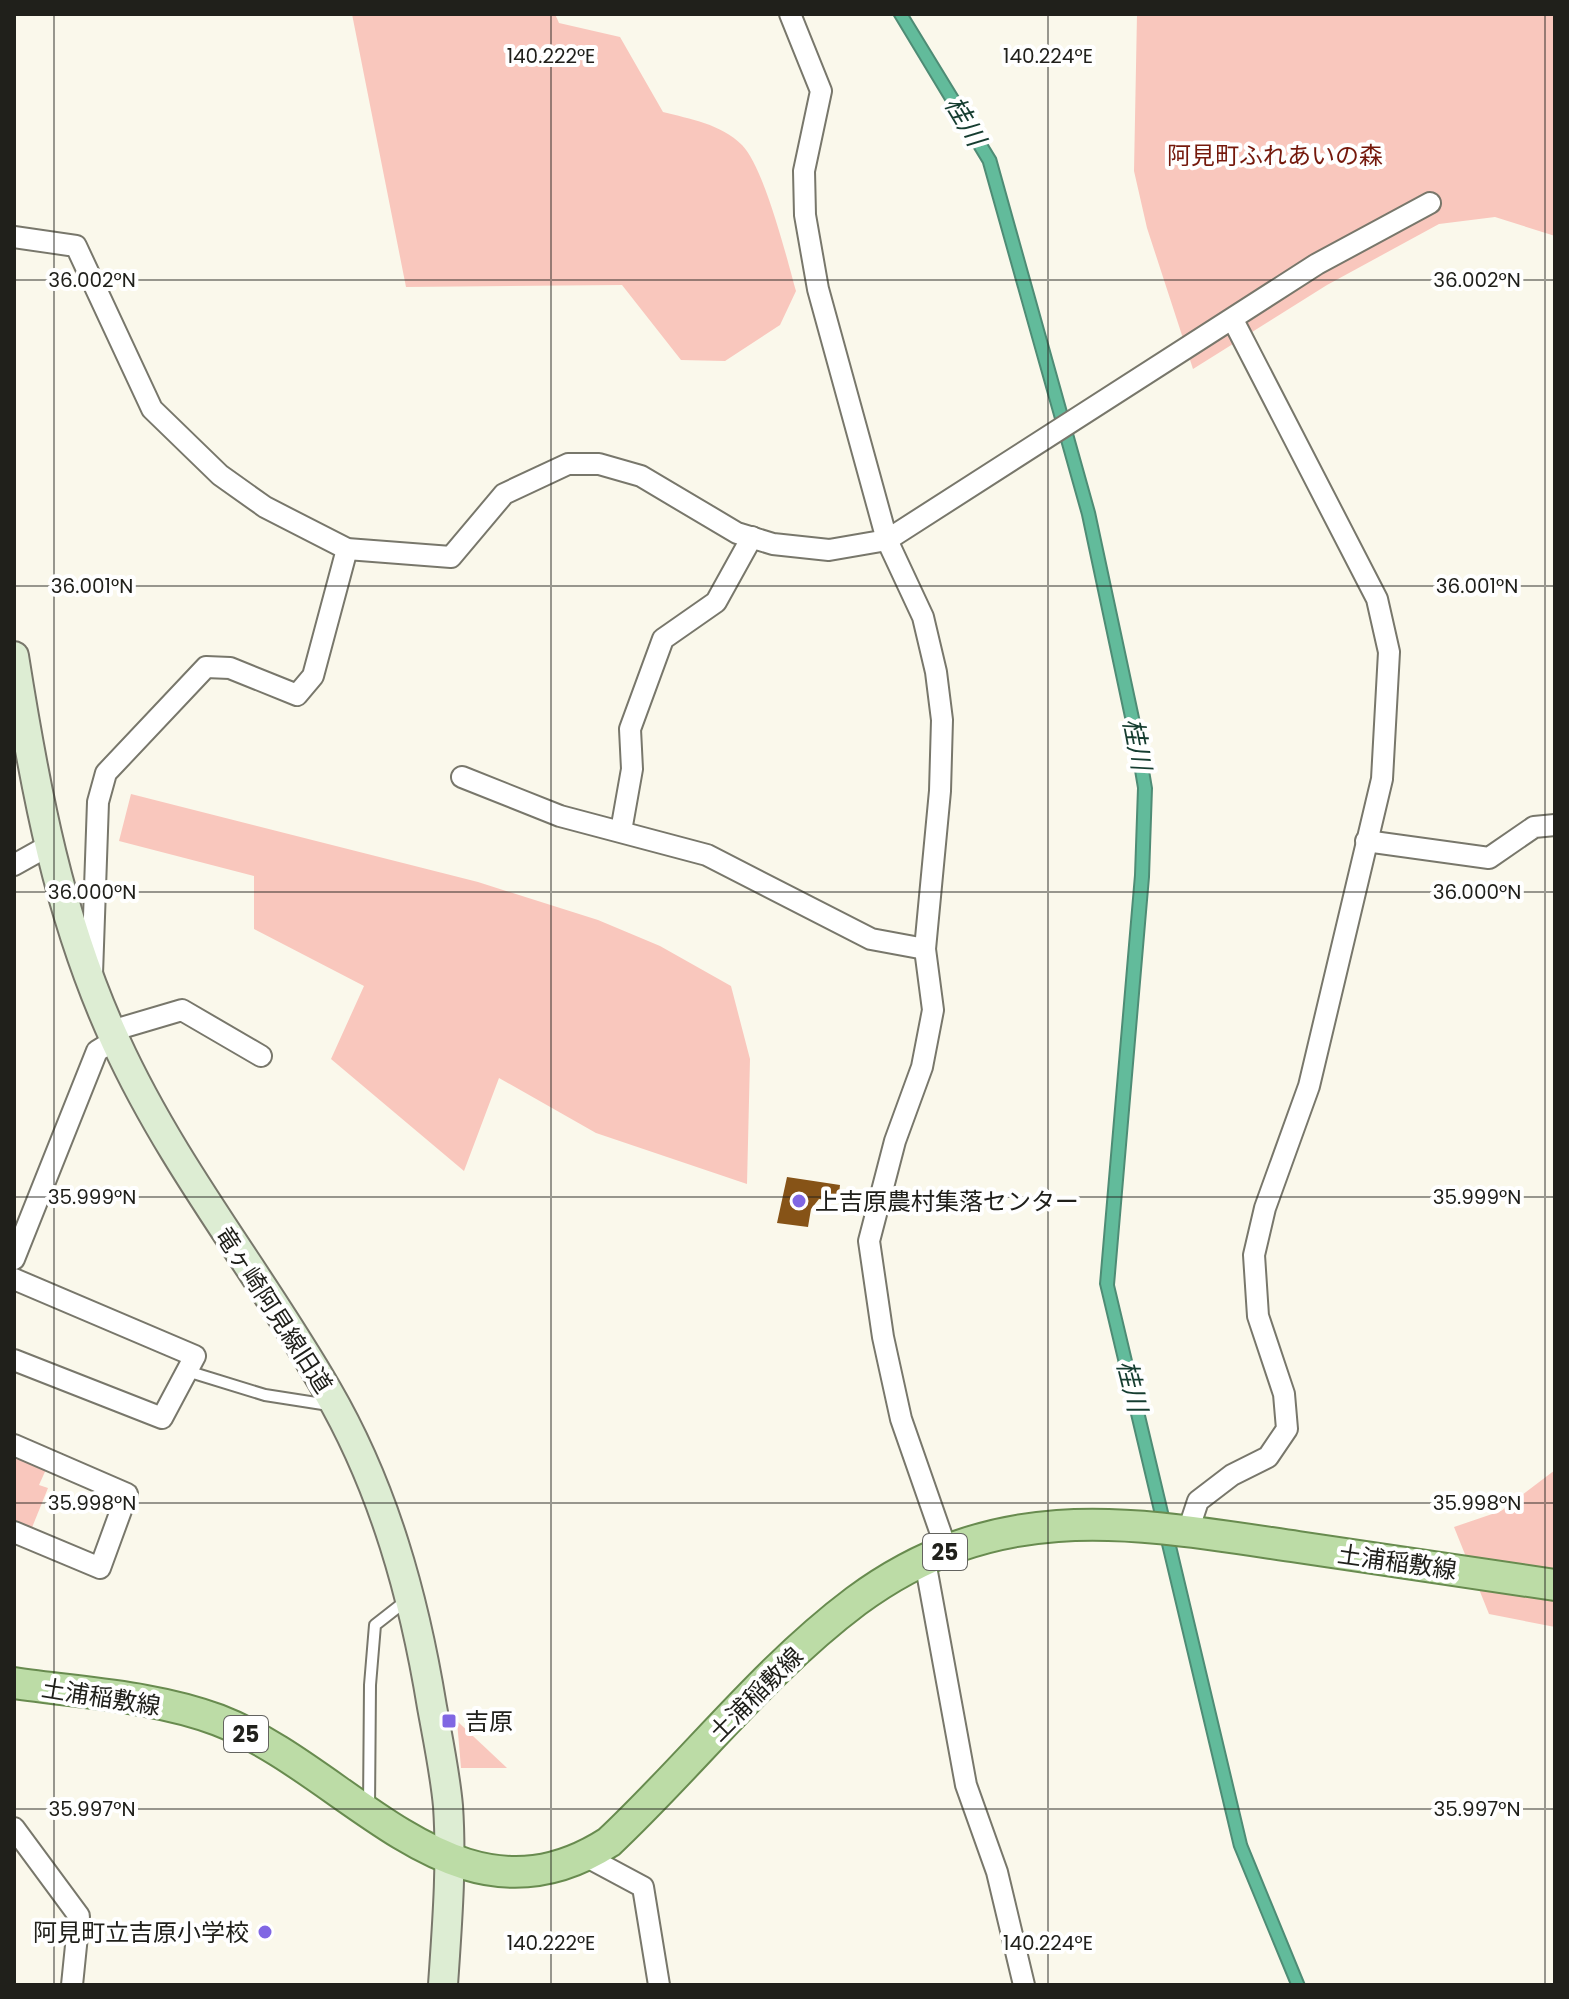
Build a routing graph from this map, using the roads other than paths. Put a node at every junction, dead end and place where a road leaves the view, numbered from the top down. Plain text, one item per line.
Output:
1 (790, 14) edge
2 (1430, 203) dead end
3 (14, 237) edge
4 (1233, 320) junction
5 (752, 537) junction
6 (887, 540) junction
7 (347, 549) junction
8 (14, 656) edge
9 (462, 777) dead end
10 (1555, 825) edge
11 (621, 831) junction
12 (1366, 841) junction
13 (48, 846) junction
14 (14, 865) edge
15 (925, 949) junction
16 (92, 985) junction
17 (113, 1036) junction
18 (261, 1056) dead end
19 (14, 1259) edge
20 (14, 1279) edge
21 (14, 1360) edge
22 (187, 1371) junction
23 (335, 1405) junction
24 (14, 1445) edge
25 (1188, 1531) junction
26 (15, 1537) edge
27 (936, 1556) junction
28 (1555, 1585) edge
29 (412, 1597) junction
30 (14, 1683) edge
31 (369, 1812) junction
32 (14, 1828) edge
33 (587, 1857) junction
34 (448, 1859) junction
35 (72, 1985) edge
36 (443, 1985) edge
37 (659, 1985) edge
38 (1024, 1985) edge

1 - 6 street
2 - 4 street
3 - 7 street
4 - 6 street
4 - 12 street
5 - 6 street
5 - 7 street
5 - 11 street
6 - 15 street
7 - 16 street
8 - 13 street, 竜ヶ崎阿見線旧道
9 - 11 street
10 - 12 street
11 - 15 street
12 - 25 street
13 - 14 street
13 - 16 street, 竜ヶ崎阿見線旧道
15 - 27 street
16 - 17 street, 竜ヶ崎阿見線旧道
17 - 18 street
17 - 19 street
17 - 23 street, 竜ヶ崎阿見線旧道
20 - 22 street
21 - 22 street
22 - 23 lane
23 - 29 street, 竜ヶ崎阿見線旧道
24 - 26 street
25 - 27 main road, 土浦稲敷線 / 25
25 - 28 main road, 土浦稲敷線 / 25
27 - 33 main road, 土浦稲敷線 / 25
27 - 38 street
29 - 31 lane
29 - 34 street, 竜ヶ崎阿見線旧道
30 - 31 main road, 土浦稲敷線 / 25
31 - 34 main road, 土浦稲敷線 / 25
32 - 35 street
33 - 34 main road, 土浦稲敷線 / 25
33 - 37 street
34 - 36 street, 竜ヶ崎阿見線旧道

